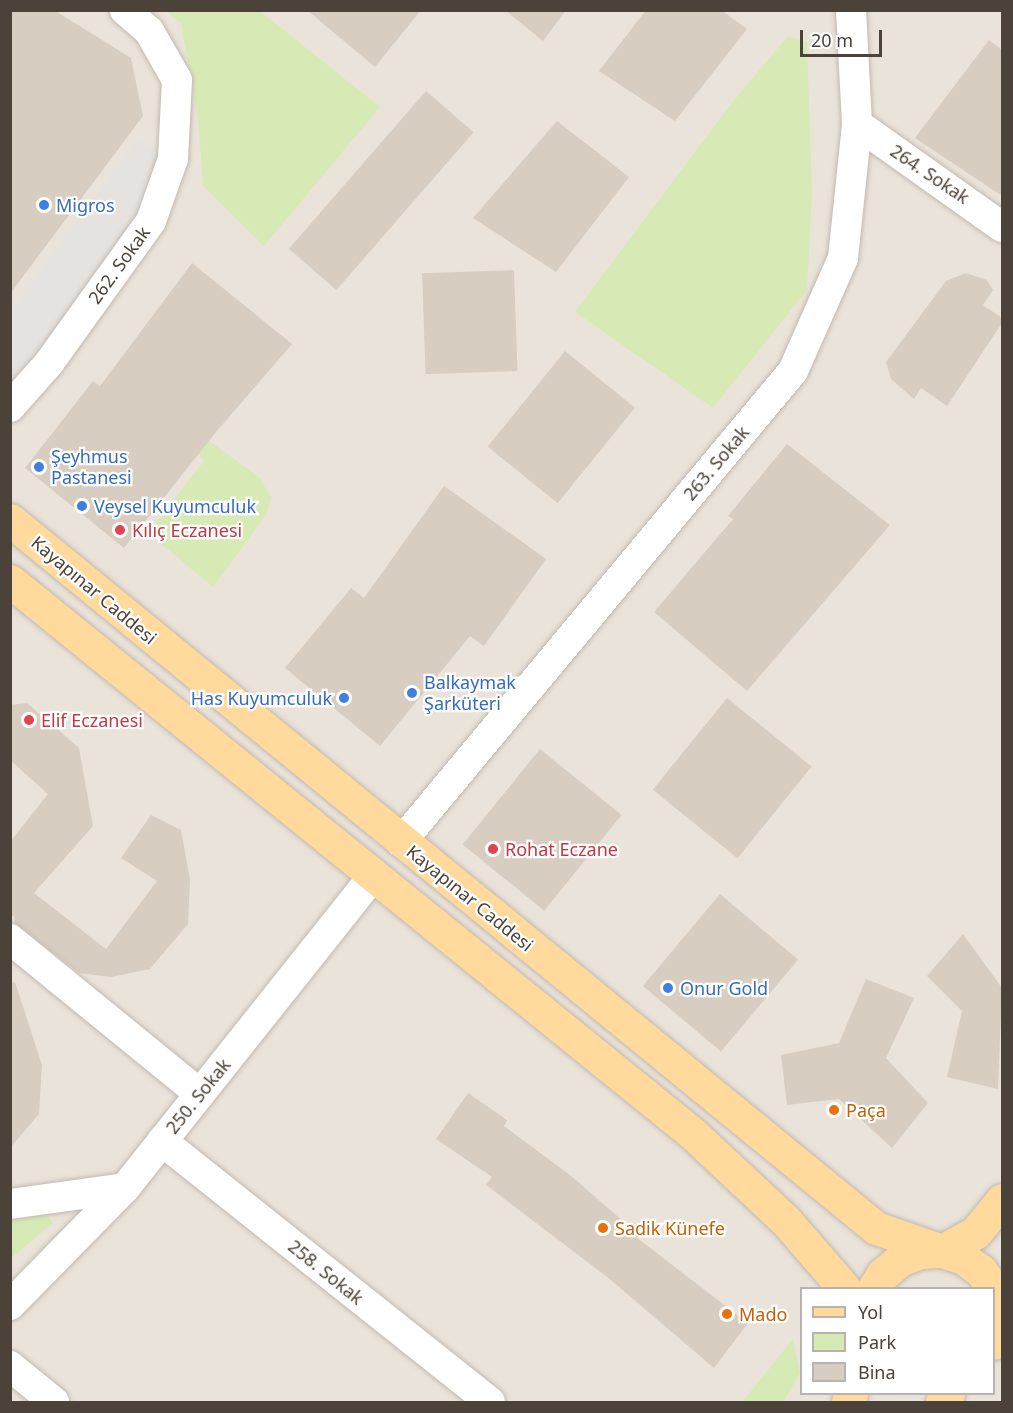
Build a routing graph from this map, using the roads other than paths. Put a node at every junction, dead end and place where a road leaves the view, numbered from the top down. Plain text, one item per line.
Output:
1 (125, 10) edge
2 (850, 10) edge
3 (857, 124) junction
4 (1002, 227) edge
5 (10, 407) edge
6 (10, 520) edge
7 (13, 588) edge
8 (401, 842) junction
9 (373, 876) junction
10 (10, 939) edge
11 (200, 1094) junction
12 (162, 1142) junction
13 (125, 1188) junction
14 (1002, 1200) edge
15 (10, 1204) edge
16 (942, 1251) junction
17 (843, 1287) edge
18 (875, 1287) edge
19 (992, 1287) edge
20 (995, 1296) edge
21 (10, 1305) edge
22 (998, 1334) edge
23 (10, 1366) edge
24 (54, 1402) edge
25 (490, 1402) edge

1 - 5 street, 262. Sokak
2 - 3 street, 263. Sokak
3 - 4 street, 264. Sokak
3 - 8 street, 263. Sokak
6 - 8 main road, Kayapınar Caddesi
7 - 9 main road
8 - 16 main road, Kayapınar Caddesi
9 - 11 street, 250. Sokak
9 - 17 main road
10 - 11 street
11 - 12 street, 250. Sokak
12 - 13 street, 250. Sokak
12 - 25 street, 258. Sokak
13 - 15 street
13 - 21 street, 250. Sokak
14 - 16 main road
16 - 18 main road
16 - 19 main road, Kayapınar Caddesi
20 - 22 main road
23 - 24 street

